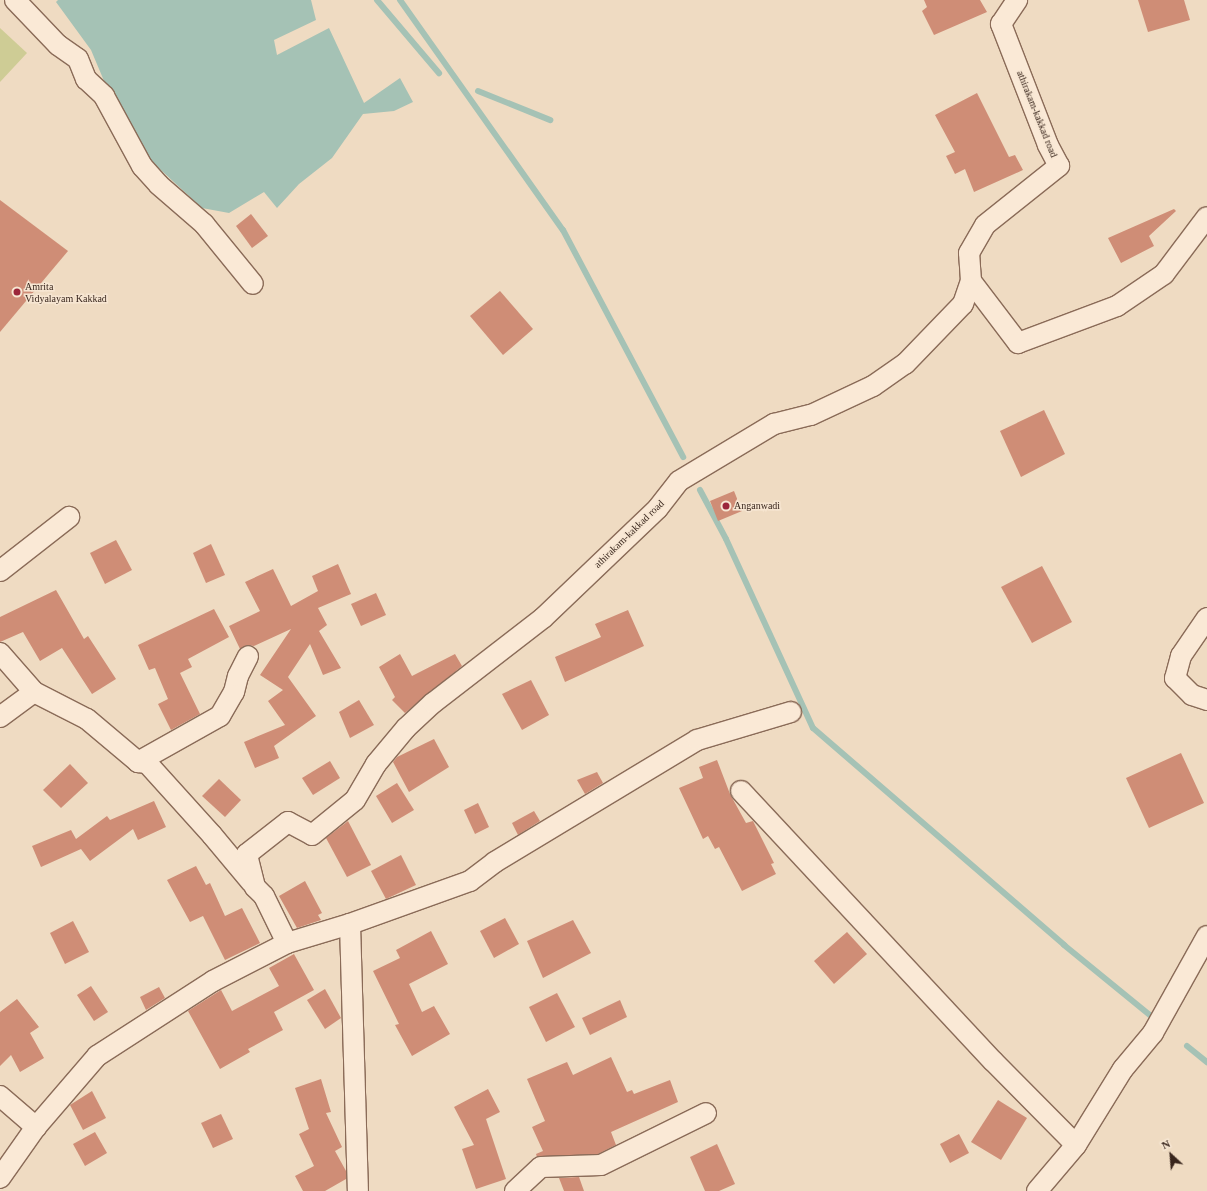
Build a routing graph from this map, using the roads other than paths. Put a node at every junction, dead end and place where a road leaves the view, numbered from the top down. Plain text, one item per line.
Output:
1 (15, 0) edge
2 (1017, 0) edge
3 (1207, 217) edge
4 (971, 281) junction
5 (254, 284) dead end
6 (69, 517) dead end
7 (0, 571) edge
8 (1207, 618) edge
9 (0, 653) edge
10 (248, 656) dead end
11 (34, 692) junction
12 (1207, 700) edge
13 (791, 712) dead end
14 (0, 717) edge
15 (138, 762) junction
16 (741, 791) dead end
17 (255, 887) junction
18 (350, 924) junction
19 (1207, 936) edge
20 (287, 943) junction
21 (0, 1096) edge
22 (706, 1113) dead end
23 (36, 1127) junction
24 (1076, 1144) junction
25 (0, 1178) edge
26 (358, 1191) edge
27 (515, 1191) edge
28 (1037, 1191) edge

1 - 5 street
2 - 4 street, athirakam-kakkad road
3 - 4 street
4 - 17 street, athirakam-kakkad road
6 - 7 street
8 - 12 street
9 - 11 street
10 - 15 street
11 - 14 street
11 - 15 street
13 - 18 street
15 - 17 street
16 - 24 street
17 - 20 street, athirakam-kakkad road
18 - 20 street
18 - 26 street
19 - 24 street
20 - 23 street
21 - 23 street
22 - 27 street
23 - 25 street
24 - 28 street

